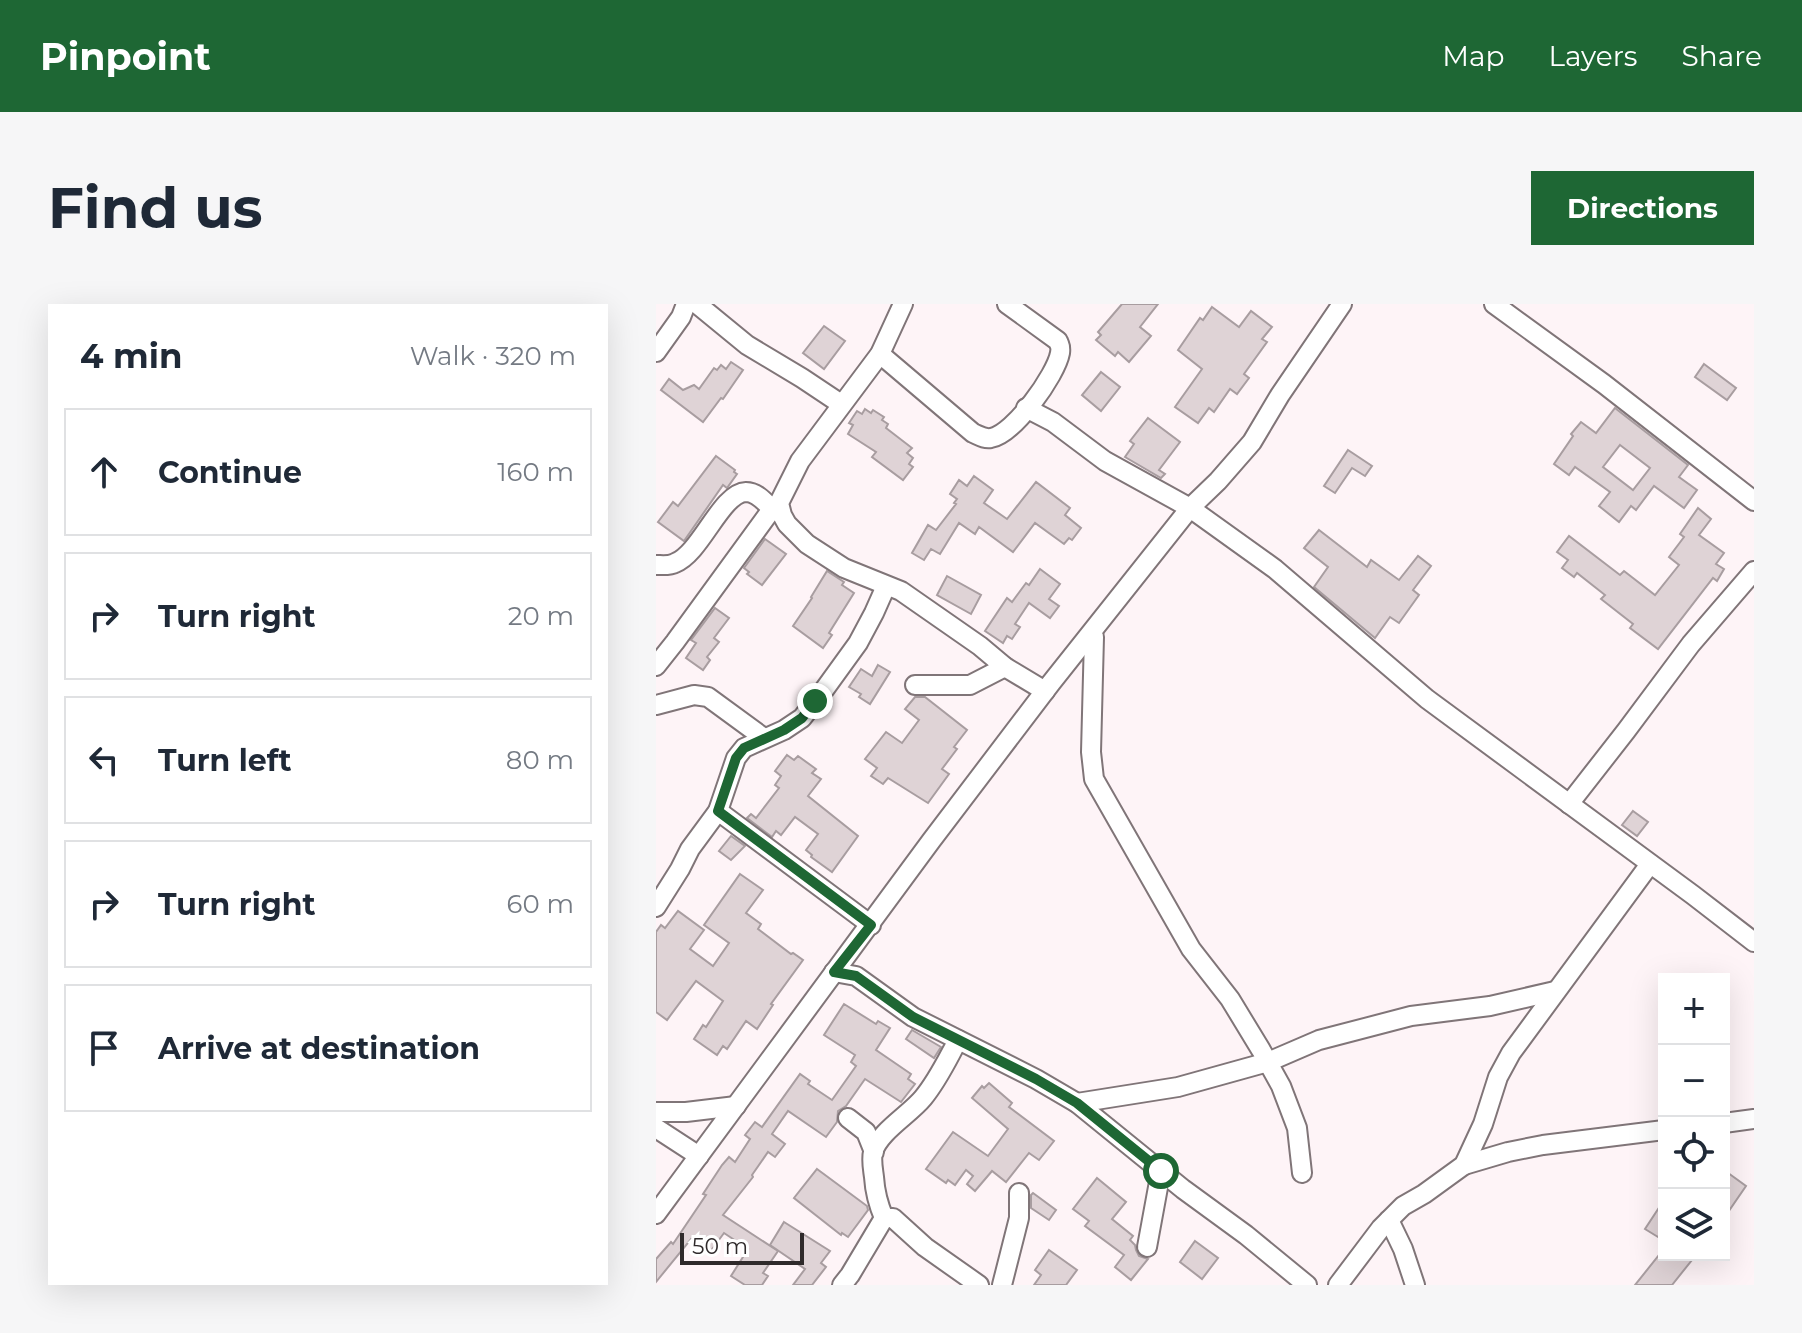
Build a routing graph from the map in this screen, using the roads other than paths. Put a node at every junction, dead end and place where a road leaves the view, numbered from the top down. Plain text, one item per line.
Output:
1 (686, 304) edge
2 (697, 304) edge
3 (903, 304) edge
4 (1007, 304) edge
5 (1342, 304) edge
6 (1494, 304) edge
7 (656, 352) edge
8 (880, 354) junction
9 (841, 404) junction
10 (1026, 408) junction
11 (1754, 501) edge
12 (776, 506) junction
13 (1190, 508) junction
14 (656, 565) edge
15 (1754, 571) edge
16 (886, 586) junction
17 (1094, 637) dead end
18 (656, 666) edge
19 (1005, 667) junction
20 (915, 685) dead end
21 (1045, 691) junction
22 (656, 705) edge
23 (764, 738) junction
24 (1569, 804) junction
25 (718, 811) junction
26 (1650, 864) junction
27 (659, 896) edge
28 (871, 925) junction
29 (1754, 942) edge
30 (834, 972) junction
31 (1555, 991) junction
32 (958, 1040) junction
33 (1268, 1062) junction
34 (1077, 1103) junction
35 (736, 1106) junction
36 (656, 1112) edge
37 (848, 1118) dead end
38 (1754, 1119) edge
39 (1730, 1122) edge
40 (656, 1128) edge
41 (1658, 1131) edge
42 (874, 1152) junction
43 (699, 1156) junction
44 (1464, 1165) junction
45 (1161, 1171) junction
46 (1302, 1173) dead end
47 (1019, 1193) dead end
48 (656, 1214) edge
49 (884, 1218) junction
50 (1389, 1220) junction
51 (1147, 1247) dead end
52 (842, 1285) edge
53 (979, 1285) edge
54 (1002, 1285) edge
55 (1307, 1285) edge
56 (1338, 1285) edge
57 (1415, 1285) edge

1 - 7 street
2 - 9 street
3 - 8 street
4 - 10 street
5 - 13 street
6 - 11 street
8 - 9 street
8 - 10 street
9 - 12 street
10 - 13 street
12 - 14 street
12 - 16 street
12 - 18 street
13 - 21 street
13 - 24 street
15 - 24 street
16 - 19 street
16 - 23 street
17 - 33 street
19 - 20 street
19 - 21 street
21 - 28 street
22 - 23 street
23 - 25 street
24 - 26 street
25 - 27 street
25 - 28 street
26 - 29 street
26 - 31 street
28 - 30 street
30 - 32 street
30 - 35 street
31 - 33 street
31 - 44 street
32 - 34 street
32 - 42 street
33 - 34 street
33 - 46 street
34 - 45 street
35 - 36 street
35 - 43 street
37 - 42 street
38 - 39 street
40 - 43 street
41 - 44 street
42 - 49 street
43 - 48 street
44 - 50 street
45 - 51 street
45 - 55 street
47 - 54 street
49 - 52 street
49 - 53 street
50 - 56 street
50 - 57 street

